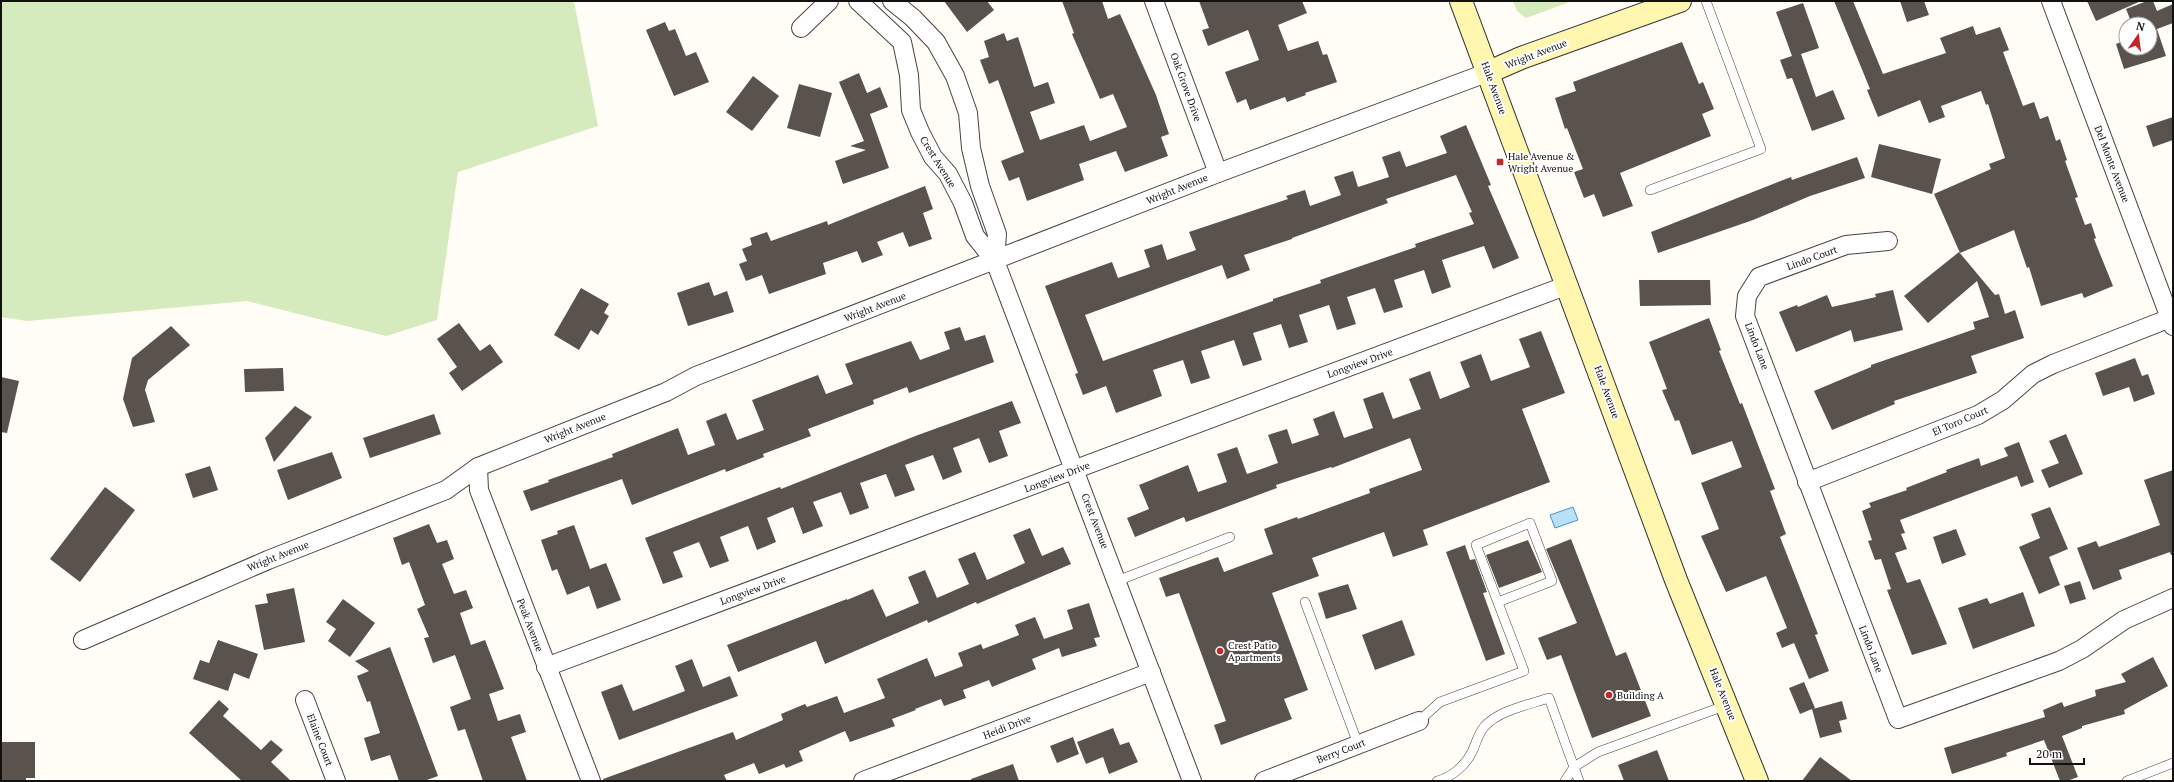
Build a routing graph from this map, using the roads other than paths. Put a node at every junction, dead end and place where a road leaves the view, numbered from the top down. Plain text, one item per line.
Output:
1 (829, 1) edge
2 (858, 1) edge
3 (892, 1) edge
4 (1154, 1) edge
5 (1461, 1) edge
6 (1680, 1) edge
7 (1706, 1) edge
8 (2051, 1) edge
9 (801, 28) dead end
10 (1489, 72) junction
11 (1218, 173) junction
12 (1650, 190) dead end
13 (1888, 241) dead end
14 (995, 261) junction
15 (1568, 285) junction
16 (1747, 296) joint
17 (2172, 321) edge
18 (478, 467) junction
19 (1074, 470) junction
20 (1808, 482) junction
21 (1230, 537) dead end
22 (1117, 581) junction
23 (2173, 598) edge
24 (1305, 602) dead end
25 (1498, 602) junction
26 (83, 640) dead end
27 (546, 667) junction
28 (1151, 672) junction
29 (305, 700) dead end
30 (1727, 705) junction
31 (1419, 721) joint
32 (1358, 744) junction
33 (2173, 763) edge
34 (1574, 767) junction
35 (1456, 772) junction
36 (891, 776) edge
37 (336, 781) edge
38 (591, 781) edge
39 (864, 781) edge
40 (1192, 781) edge
41 (1264, 781) edge
42 (1436, 781) edge
43 (1459, 781) edge
44 (1565, 781) edge
45 (1579, 781) edge
46 (1757, 781) edge
47 (2127, 781) edge

1 - 9 street
2 - 14 street, Crest Avenue
3 - 14 street, Crest Avenue
4 - 11 street, Oak Grove Drive
5 - 10 main road, Hale Avenue
6 - 10 main road, Wright Avenue
7 - 12 lane
8 - 17 street, Del Monte Avenue
10 - 11 street, Wright Avenue
10 - 15 main road, Hale Avenue
11 - 14 street, Wright Avenue
13 - 16 street, Lindo Court
14 - 18 street, Wright Avenue
14 - 19 street, Crest Avenue
15 - 19 street, Longview Drive
15 - 30 main road, Hale Avenue
16 - 20 street, Lindo Lane
17 - 20 street, El Toro Court
18 - 26 street, Wright Avenue
18 - 27 street, Peak Avenue
19 - 22 street, Crest Avenue
19 - 27 street, Longview Drive
20 - 23 street, Lindo Lane
21 - 22 lane
22 - 28 street, Crest Avenue
24 - 32 lane
25 - 25 lane
25 - 31 lane
27 - 38 street, Peak Avenue
28 - 36 street, Heidi Drive
28 - 40 street, Crest Avenue
29 - 37 street, Elaine Court
30 - 34 lane
30 - 46 main road, Hale Avenue
31 - 32 street, Berry Court
32 - 41 street, Berry Court
33 - 47 lane
34 - 35 lane
34 - 44 lane
34 - 45 lane
35 - 42 lane
35 - 43 lane
36 - 39 street, Heidi Drive

